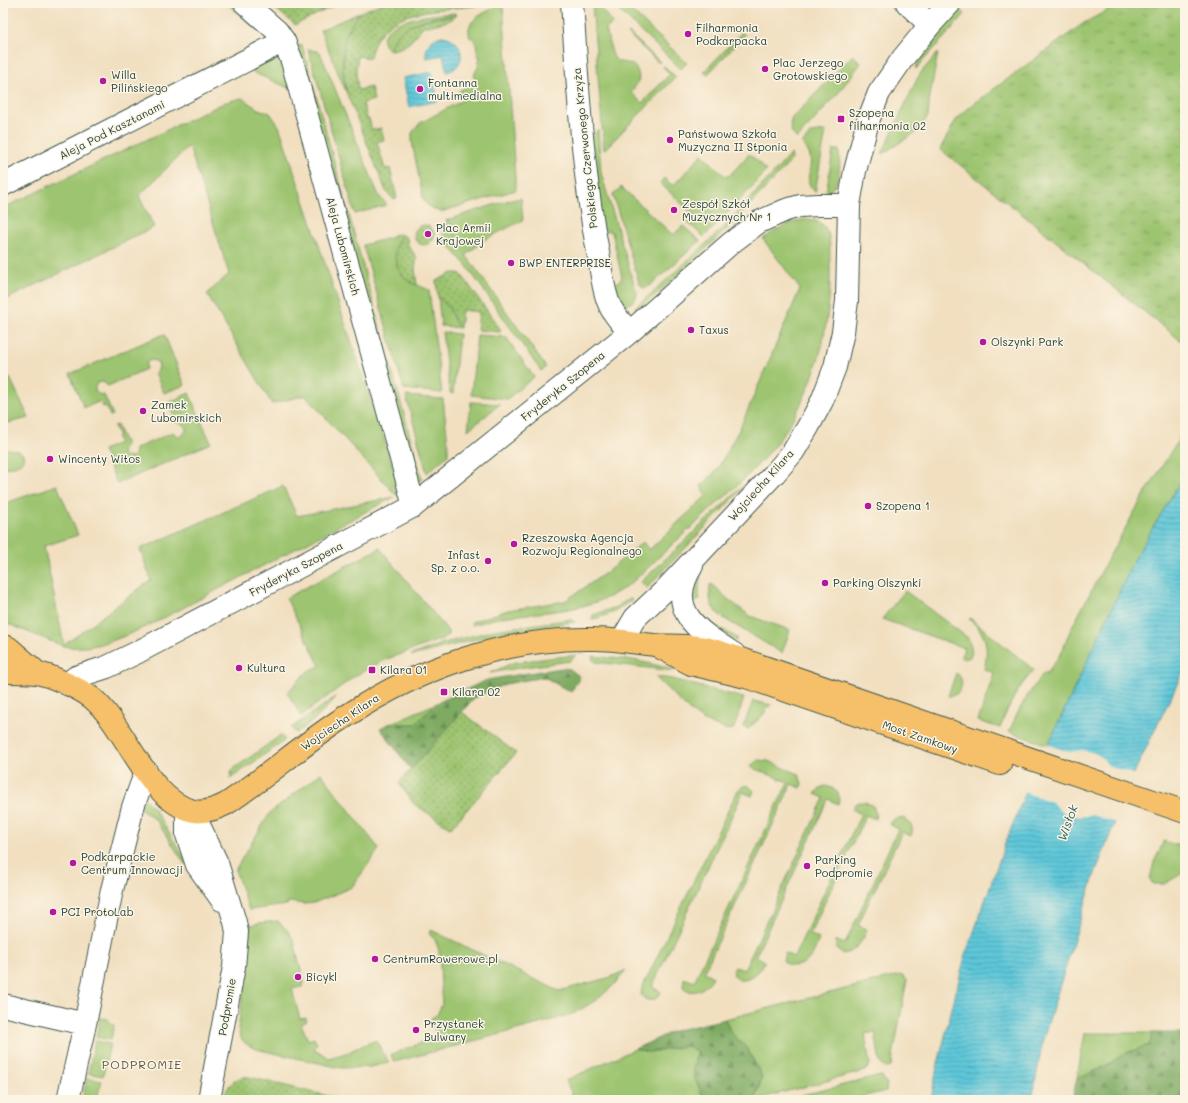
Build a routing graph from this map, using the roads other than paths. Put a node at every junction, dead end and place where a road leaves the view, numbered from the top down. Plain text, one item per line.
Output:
1 (245, 3) edge
2 (572, 3) edge
3 (907, 3) edge
4 (950, 3) edge
5 (930, 24) junction
6 (284, 41) junction
7 (3, 185) edge
8 (849, 205) junction
9 (630, 332) junction
10 (414, 506) junction
11 (702, 550) junction
12 (622, 640) junction
13 (655, 645) junction
14 (3, 646) edge
15 (741, 659) junction
16 (3, 672) edge
17 (38, 673) junction
18 (776, 679) junction
19 (67, 684) junction
20 (146, 771) junction
21 (187, 809) junction
22 (1185, 812) edge
23 (1185, 828) edge
24 (3, 1005) edge
25 (85, 1024) junction
26 (68, 1100) edge
27 (209, 1100) edge

1 - 6 street, Aleja Lubomirskich
2 - 9 street, Polskiego Czerwonego Krzyża
3 - 5 street
4 - 5 street
5 - 8 street
6 - 7 street, Aleja Pod Kasztanami
6 - 10 street, Aleja Lubomirskich
8 - 9 street, Fryderyka Szopena
8 - 11 street, Wojciecha Kilara
9 - 10 street, Fryderyka Szopena
10 - 19 street, Fryderyka Szopena
11 - 12 street, Wojciecha Kilara
11 - 15 street, Wojciecha Kilara
12 - 13 main road, Most Zamkowy
12 - 21 main road, Wojciecha Kilara
13 - 15 main road, Most Zamkowy
13 - 18 main road, Most Zamkowy
14 - 17 main road
15 - 18 main road, Most Zamkowy
16 - 17 main road
17 - 19 main road, Podpromie
18 - 22 main road, Most Zamkowy
18 - 23 main road, Most Zamkowy
19 - 20 main road, Podpromie
20 - 21 main road, Podpromie
20 - 25 street
21 - 27 street, Podpromie
24 - 25 street
25 - 26 street

